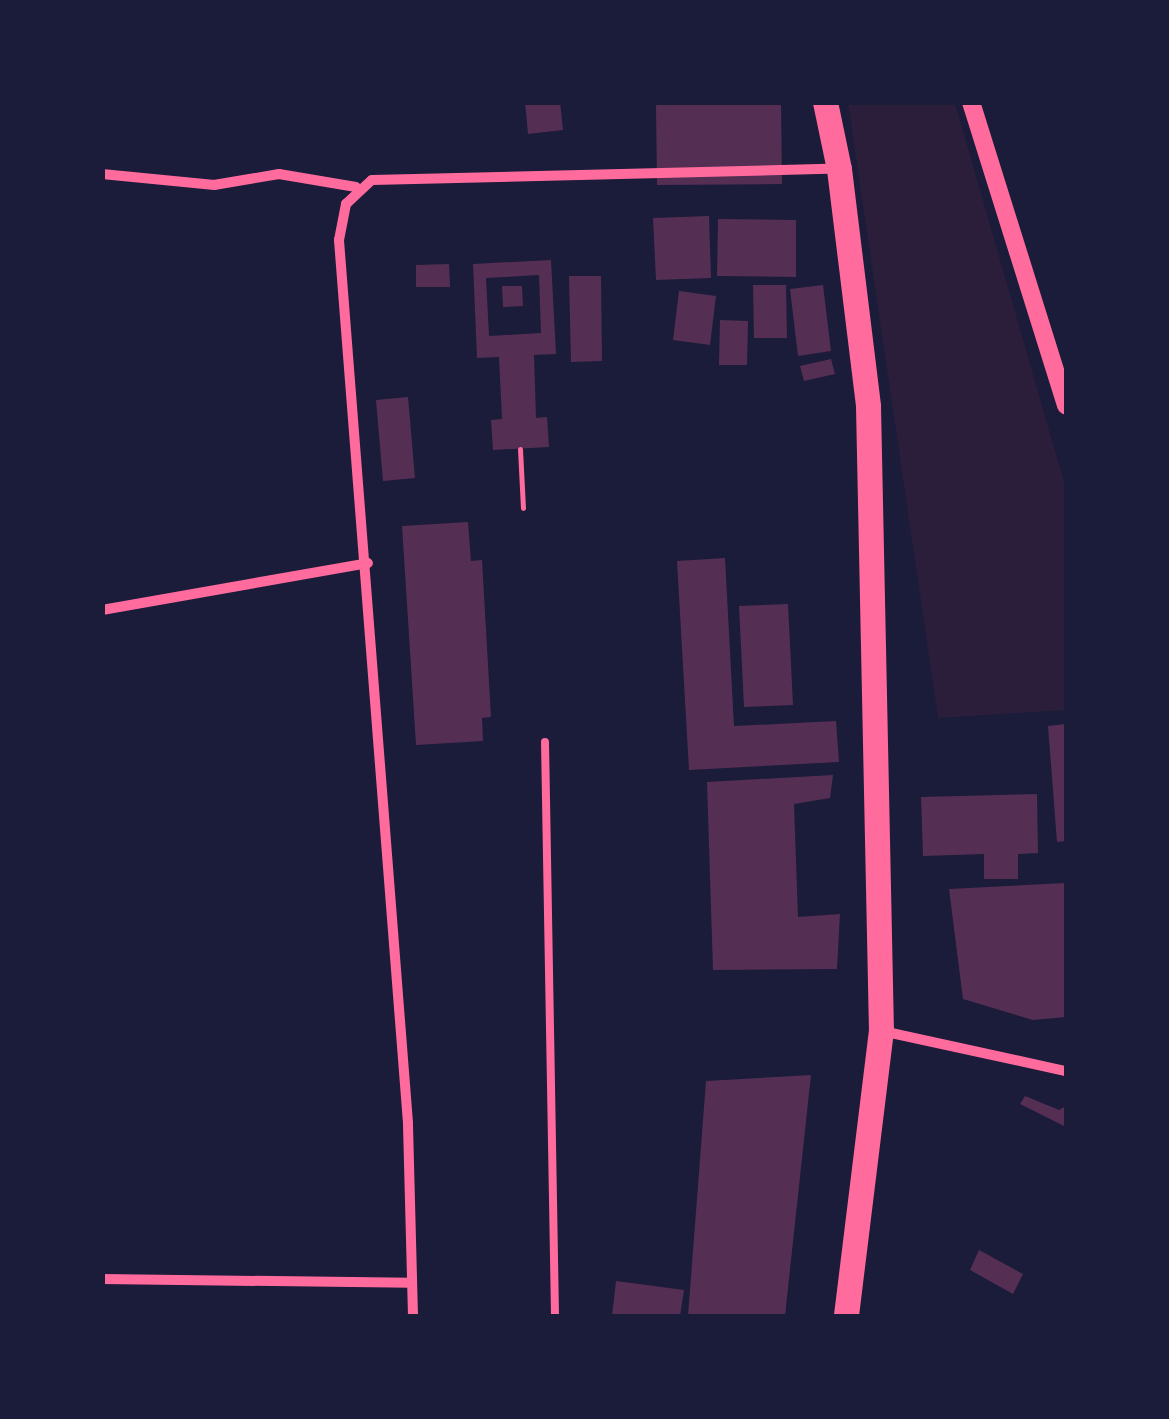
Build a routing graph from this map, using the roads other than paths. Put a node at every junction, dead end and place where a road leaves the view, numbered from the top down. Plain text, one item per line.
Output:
1 (825, 102) edge
2 (972, 102) edge
3 (839, 169) junction
4 (102, 174) edge
5 (356, 188) junction
6 (1066, 406) edge
7 (368, 564) junction
8 (102, 610) edge
9 (545, 742) dead end
10 (881, 1030) junction
11 (1066, 1071) edge
12 (102, 1279) edge
13 (411, 1283) junction
14 (412, 1316) edge
15 (555, 1316) edge
16 (846, 1316) edge

1 - 3 main road
2 - 6 street
3 - 5 street
3 - 10 main road
4 - 5 street
5 - 7 street
7 - 8 street
7 - 13 street
9 - 15 lane
10 - 11 street
10 - 16 main road
12 - 13 street
13 - 14 street

